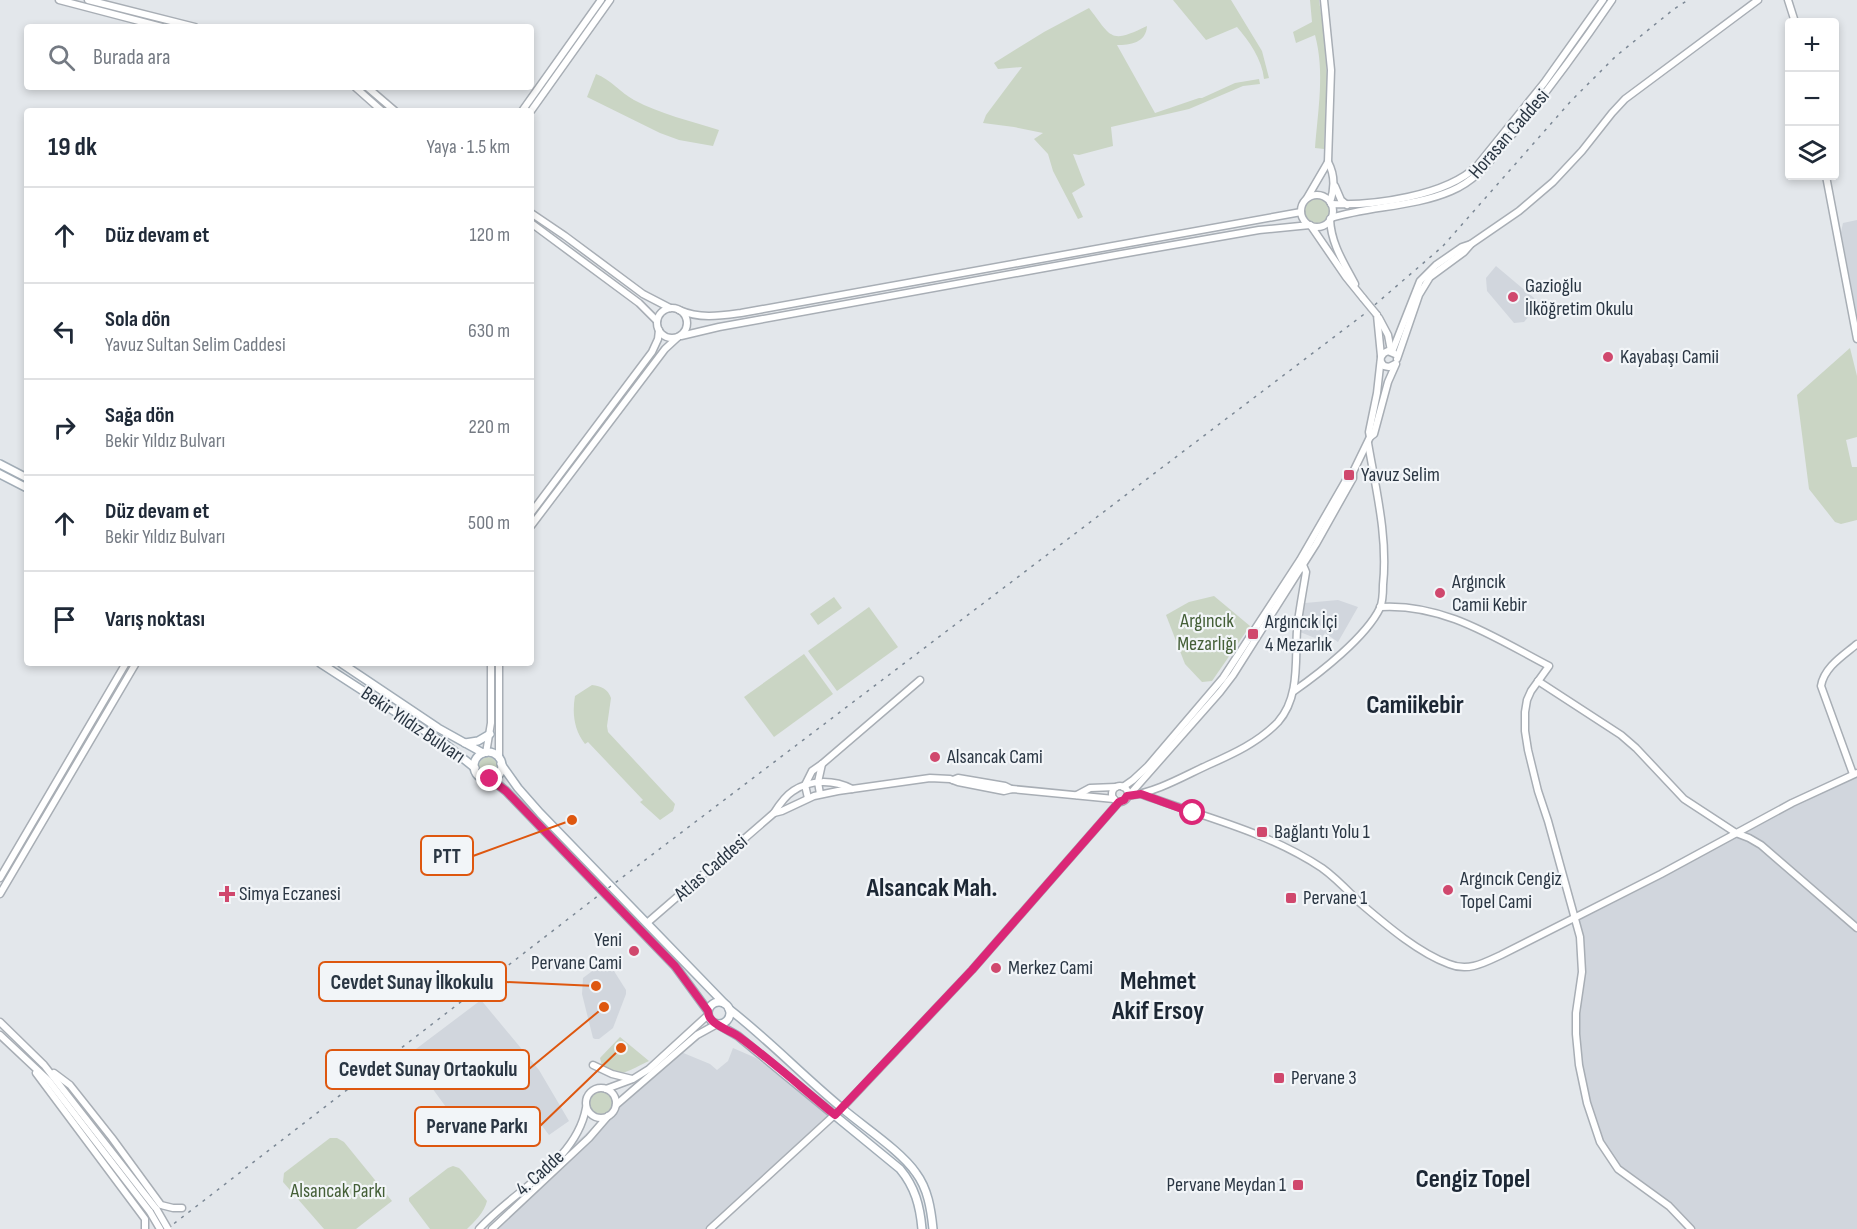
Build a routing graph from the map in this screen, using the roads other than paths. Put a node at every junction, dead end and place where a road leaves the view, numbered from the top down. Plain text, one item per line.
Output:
1 (59, 0) edge
2 (88, 0) edge
3 (601, 0) edge
4 (610, 0) edge
5 (1324, 0) edge
6 (1603, 0) edge
7 (1612, 0) edge
8 (1758, 0) edge
9 (1788, 0) edge
10 (1794, 18) edge
11 (151, 24) edge
12 (183, 24) edge
13 (358, 90) edge
14 (370, 90) edge
15 (379, 108) edge
16 (392, 108) edge
17 (524, 108) edge
18 (533, 108) edge
19 (1328, 162) junction
20 (1827, 180) edge
21 (1334, 182) junction
22 (1307, 199) junction
23 (1331, 203) junction
24 (1347, 205) junction
25 (1301, 212) junction
26 (534, 215) edge
27 (1331, 219) junction
28 (534, 225) edge
29 (1311, 225) junction
30 (1471, 244) junction
31 (1363, 298) junction
32 (670, 308) junction
33 (679, 310) junction
34 (1377, 315) junction
35 (657, 321) junction
36 (659, 330) junction
37 (1385, 331) junction
38 (1400, 333) junction
39 (679, 337) junction
40 (1857, 339) edge
41 (1391, 352) junction
42 (1381, 360) junction
43 (1396, 361) junction
44 (1369, 439) junction
45 (0, 464) edge
46 (1353, 472) junction
47 (0, 474) edge
48 (24, 476) edge
49 (24, 486) edge
50 (534, 509) edge
51 (534, 522) edge
52 (1303, 565) junction
53 (1380, 607) junction
54 (1857, 644) edge
55 (124, 666) edge
56 (134, 666) edge
57 (325, 666) edge
58 (345, 666) edge
59 (491, 666) edge
60 (499, 666) edge
61 (920, 680) dead end
62 (1539, 681) junction
63 (1293, 691) junction
64 (490, 734) junction
65 (465, 743) junction
66 (484, 753) junction
67 (500, 761) junction
68 (822, 764) junction
69 (475, 768) junction
70 (1855, 774) edge
71 (490, 779) junction
72 (816, 783) junction
73 (805, 785) junction
74 (1120, 787) junction
75 (853, 789) junction
76 (1141, 794) junction
77 (1076, 795) junction
78 (1127, 795) junction
79 (814, 796) junction
80 (1117, 801) junction
81 (774, 813) junction
82 (1736, 833) junction
83 (0, 878) edge
84 (0, 894) edge
85 (1574, 919) junction
86 (647, 923) junction
87 (1857, 928) edge
88 (726, 1006) junction
89 (708, 1013) junction
90 (0, 1022) edge
91 (718, 1024) junction
92 (0, 1035) edge
93 (29, 1062) junction
94 (593, 1065) dead end
95 (633, 1079) junction
96 (606, 1089) junction
97 (616, 1105) junction
98 (586, 1108) junction
99 (842, 1108) junction
100 (835, 1115) junction
101 (608, 1116) junction
102 (159, 1207) junction
103 (182, 1208) dead end
104 (145, 1219) junction
105 (145, 1229) edge
106 (160, 1229) edge
107 (168, 1229) edge
108 (479, 1229) edge
109 (492, 1229) edge
110 (710, 1229) edge
111 (922, 1229) edge
112 (933, 1229) edge
113 (1691, 1229) edge

1 - 11 street
2 - 12 street
3 - 17 street
4 - 18 street
5 - 19 street
6 - 24 street, Horasan Caddesi
7 - 27 street, Horasan Caddesi
8 - 30 street
9 - 10 street
13 - 15 street
14 - 16 street
19 - 21 street
19 - 22 street
20 - 40 street
21 - 23 street
21 - 24 street
22 - 23 street
22 - 25 street
23 - 24 street, Horasan Caddesi
23 - 27 street
25 - 29 street
25 - 33 street
26 - 32 street
27 - 29 street
27 - 31 street
28 - 35 street
29 - 31 street
29 - 39 street
30 - 38 street
30 - 43 street
31 - 34 street, bridge
32 - 33 street
32 - 35 street
33 - 39 street
34 - 37 street
34 - 42 street
35 - 36 street
36 - 39 street
36 - 50 street
37 - 38 street
37 - 41 street
38 - 41 street
39 - 51 street
41 - 42 street
41 - 43 street
42 - 43 street
42 - 44 street
43 - 44 street
44 - 46 street
44 - 53 street
45 - 48 main road
46 - 52 street
46 - 74 street
47 - 49 main road
52 - 63 street
52 - 78 street
53 - 62 street
53 - 63 street
54 - 70 street
55 - 83 street
56 - 84 street
57 - 69 main road, Bekir Yıldız Bulvarı
58 - 65 main road, Bekir Yıldız Bulvarı
59 - 64 street
60 - 67 street
61 - 68 street
62 - 82 street
62 - 85 street
63 - 76 street
64 - 65 main road
64 - 66 street
65 - 66 main road, Bekir Yıldız Bulvarı
66 - 67 main road
66 - 69 main road
67 - 71 main road
67 - 86 main road
68 - 72 street
68 - 73 street
69 - 71 main road
70 - 82 street
71 - 89 main road
72 - 73 street, Atlas Caddesi
72 - 75 street
72 - 79 street
73 - 79 street
73 - 81 street, Atlas Caddesi
74 - 77 street
74 - 78 street
74 - 80 street
75 - 77 street, Atlas Caddesi
75 - 79 street, Atlas Caddesi
76 - 78 street
76 - 85 street
77 - 80 street, Atlas Caddesi
78 - 80 street
79 - 81 street, Atlas Caddesi
80 - 99 street
81 - 86 street, Atlas Caddesi
82 - 85 street
82 - 87 street
85 - 113 street
86 - 88 main road
88 - 89 main road
88 - 91 main road
88 - 99 main road
89 - 91 main road
89 - 95 street
90 - 102 street
91 - 97 street
91 - 100 main road
92 - 93 street
93 - 104 street
93 - 106 street, bridge
94 - 95 street
95 - 96 street
96 - 97 street
96 - 98 street
97 - 101 street
98 - 101 street
98 - 108 street, 4. Cadde
99 - 100 street
99 - 112 main road
100 - 110 street
100 - 111 main road
101 - 109 street, 4. Cadde
102 - 103 street
102 - 104 street
102 - 107 street, bridge
104 - 105 street

